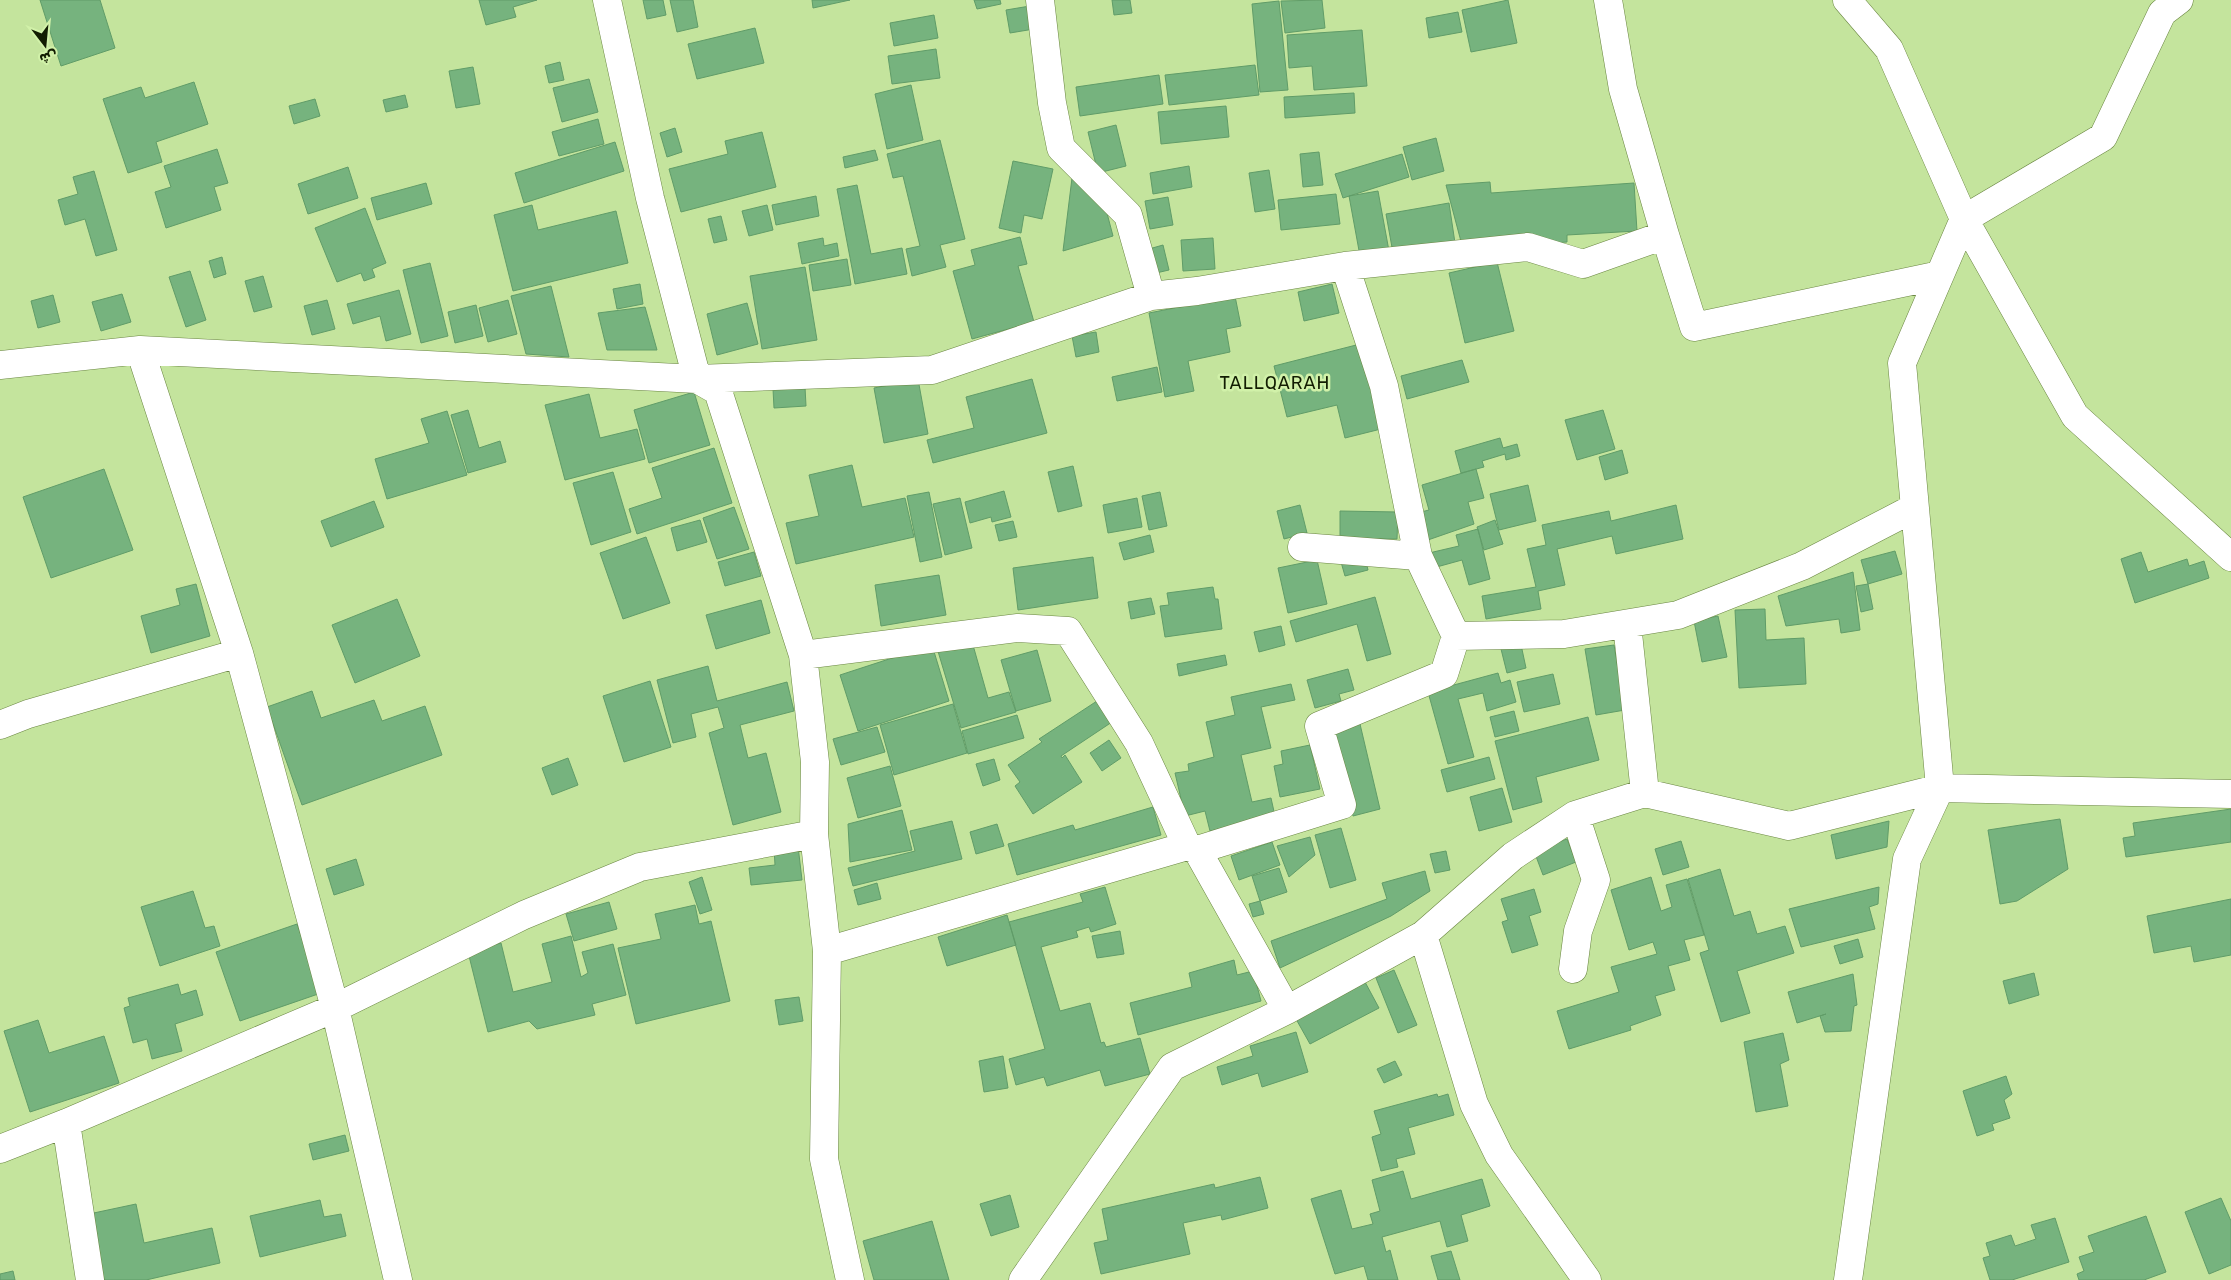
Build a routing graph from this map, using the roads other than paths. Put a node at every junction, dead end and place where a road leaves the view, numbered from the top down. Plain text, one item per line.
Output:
1 (607, 0) edge
2 (1040, 0) edge
3 (1608, 0) edge
4 (1847, 0) edge
5 (2179, 0) edge
6 (1964, 219) junction
7 (1665, 235) junction
8 (1345, 266) junction
9 (1940, 275) junction
10 (1151, 296) junction
11 (140, 350) junction
12 (0, 365) edge
13 (697, 379) junction
14 (1914, 508) junction
15 (1302, 547) dead end
16 (1418, 556) junction
17 (2231, 557) edge
18 (1627, 624) junction
19 (1456, 636) junction
20 (239, 653) junction
21 (802, 655) junction
22 (0, 725) edge
23 (1940, 788) junction
24 (1645, 794) junction
25 (2231, 794) edge
26 (1575, 816) junction
27 (814, 834) junction
28 (1192, 848) junction
29 (1423, 935) junction
30 (827, 951) junction
31 (1573, 969) dead end
32 (335, 1008) junction
33 (1287, 1010) junction
34 (66, 1123) junction
35 (0, 1149) edge
36 (90, 1280) edge
37 (398, 1280) edge
38 (850, 1280) edge
39 (1023, 1280) edge
40 (1587, 1280) edge
41 (1848, 1280) edge

1 - 13 street
2 - 10 street
3 - 7 street
4 - 6 street
5 - 6 street
6 - 9 street
6 - 17 street
7 - 8 street
7 - 9 street
8 - 10 street
8 - 16 street
9 - 14 street
10 - 13 street
11 - 12 street
11 - 13 street
11 - 20 street
13 - 21 street
14 - 18 street
14 - 23 street
15 - 16 street
16 - 19 street
18 - 19 street
18 - 24 street
19 - 28 street
20 - 22 street
20 - 32 street
21 - 27 street
21 - 28 street
23 - 24 street
23 - 25 street
23 - 41 street
24 - 26 street
26 - 29 street
26 - 31 street
27 - 30 street
27 - 32 street
28 - 30 street
28 - 33 street
29 - 33 street
29 - 40 street
30 - 38 street
32 - 34 street
32 - 37 street
33 - 39 street
34 - 35 street
34 - 36 street

